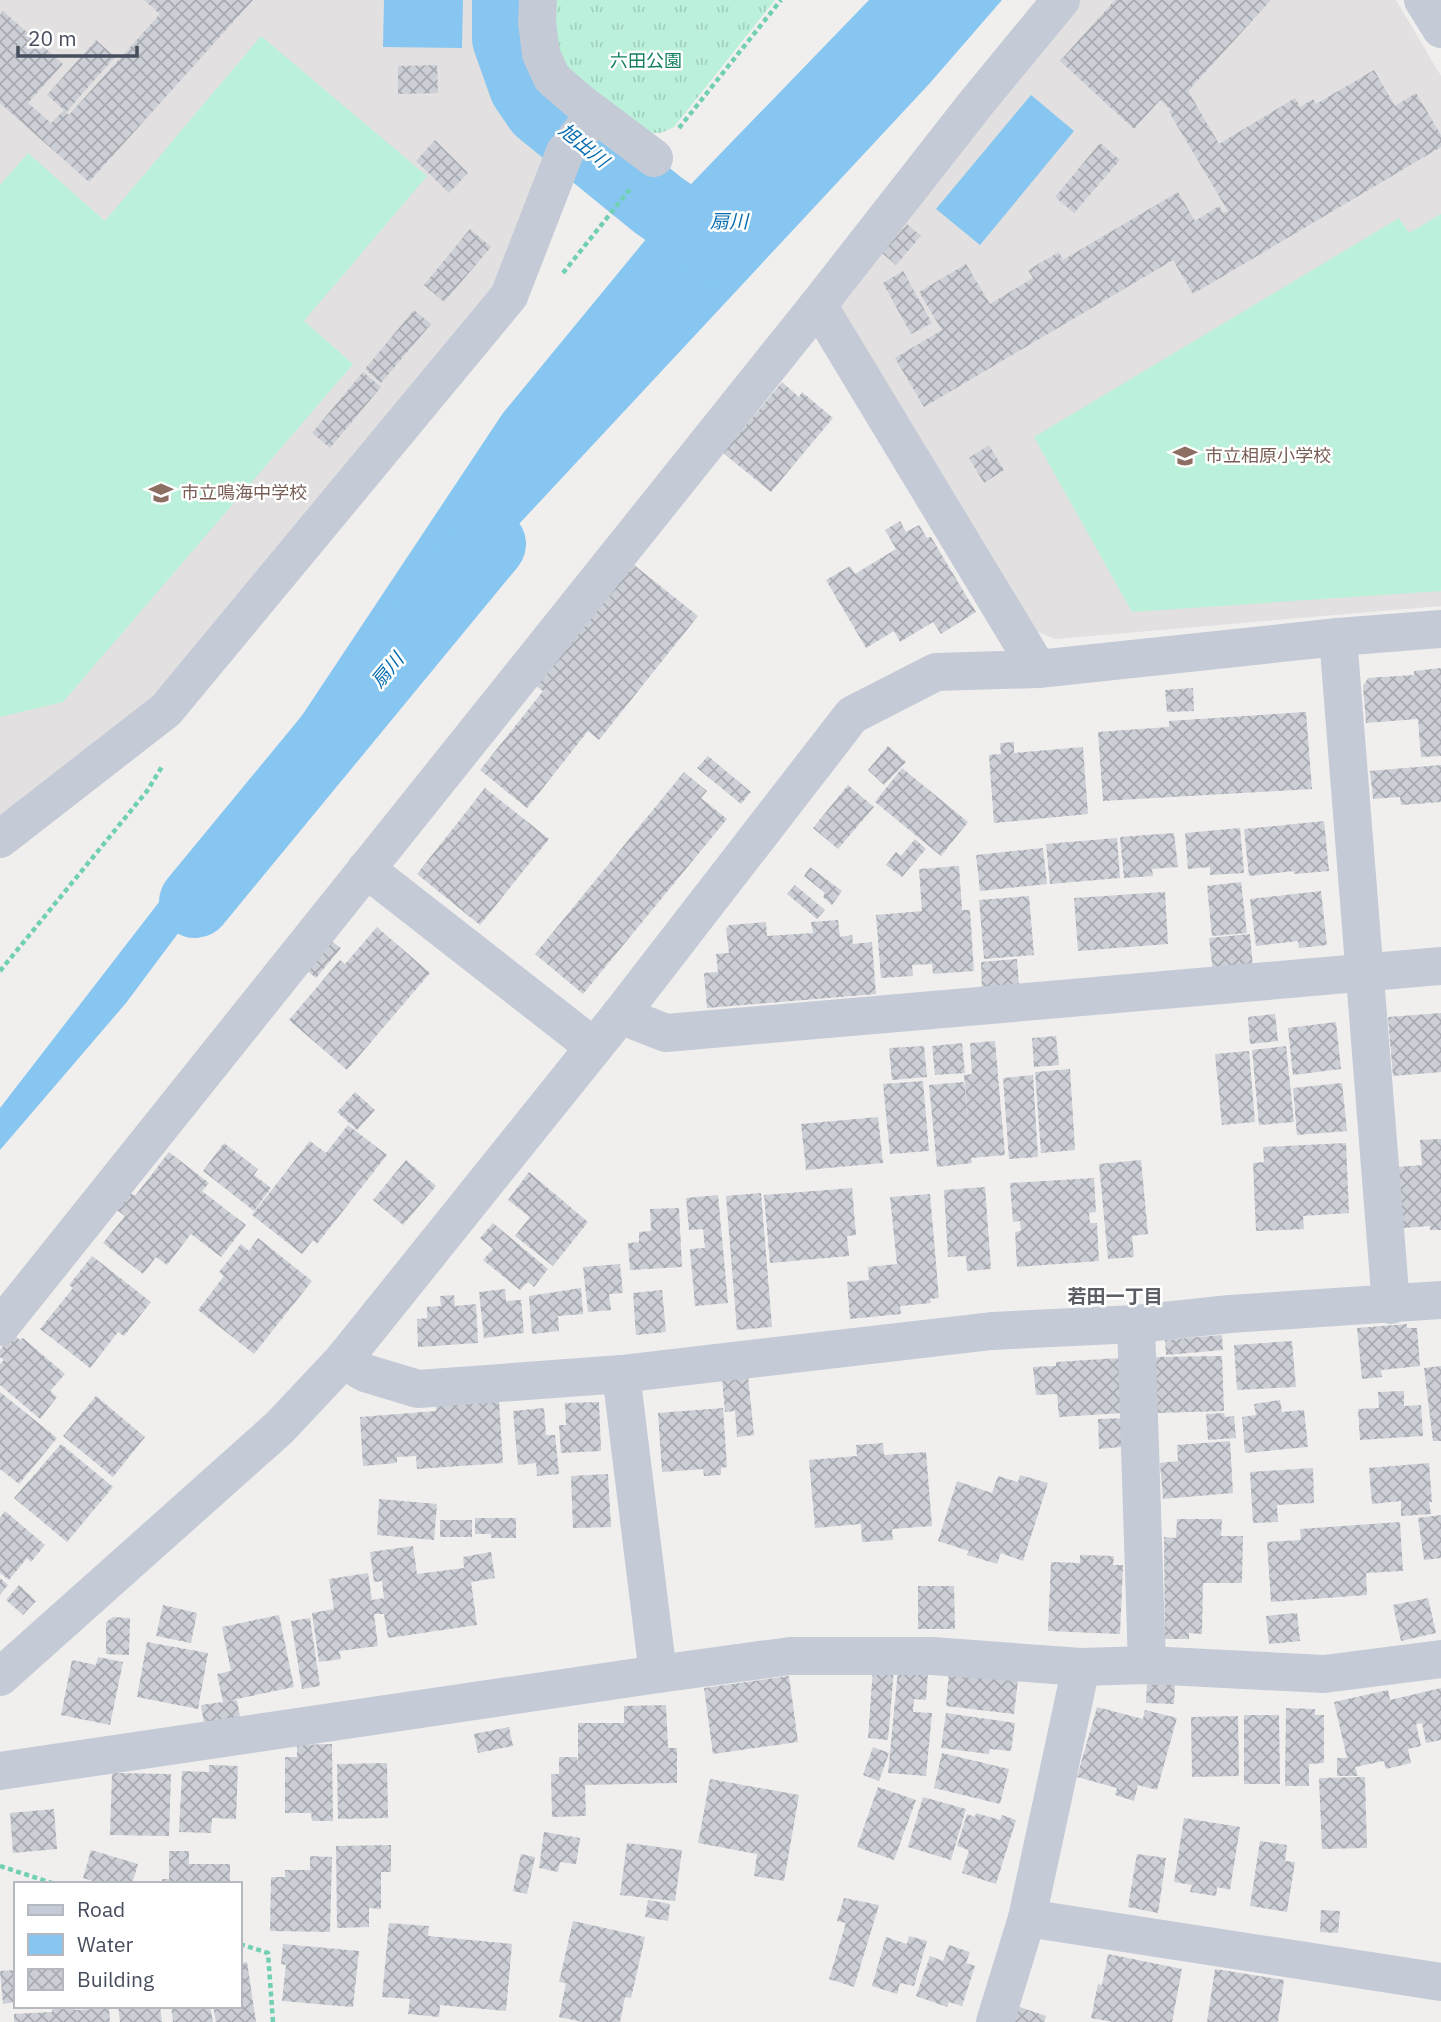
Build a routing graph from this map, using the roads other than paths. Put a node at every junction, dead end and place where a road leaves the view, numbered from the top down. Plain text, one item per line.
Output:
1 (538, 0) edge
2 (1061, 0) edge
3 (1423, 0) edge
4 (1441, 29) edge
5 (582, 130) junction
6 (654, 158) road end
7 (818, 305) junction
8 (1441, 629) edge
9 (1338, 637) junction
10 (1038, 669) junction
11 (0, 839) edge
12 (366, 869) junction
13 (1441, 966) edge
14 (1365, 972) junction
15 (620, 1015) junction
16 (594, 1047) junction
17 (1441, 1300) edge
18 (1391, 1305) junction
19 (1136, 1324) junction
20 (0, 1326) edge
21 (343, 1360) junction
22 (621, 1374) junction
23 (1441, 1660) edge
24 (1147, 1665) junction
25 (1081, 1667) junction
26 (658, 1674) junction
27 (0, 1677) edge
28 (0, 1771) edge
29 (1027, 1917) junction
30 (1441, 1982) edge
31 (995, 2022) edge

1 - 5 street
2 - 7 street
3 - 4 street
5 - 6 street
5 - 11 street
7 - 10 street
7 - 12 street
8 - 9 street
9 - 10 street
9 - 14 street
10 - 15 street
12 - 16 street
12 - 20 street
13 - 14 street
14 - 15 street
14 - 18 street
15 - 16 street
16 - 21 street
17 - 18 street
18 - 19 street
19 - 22 street
19 - 24 street
21 - 22 street
21 - 27 street
22 - 26 street
23 - 24 street
24 - 25 street
25 - 26 street
25 - 29 street
26 - 28 street
29 - 30 street
29 - 31 street

